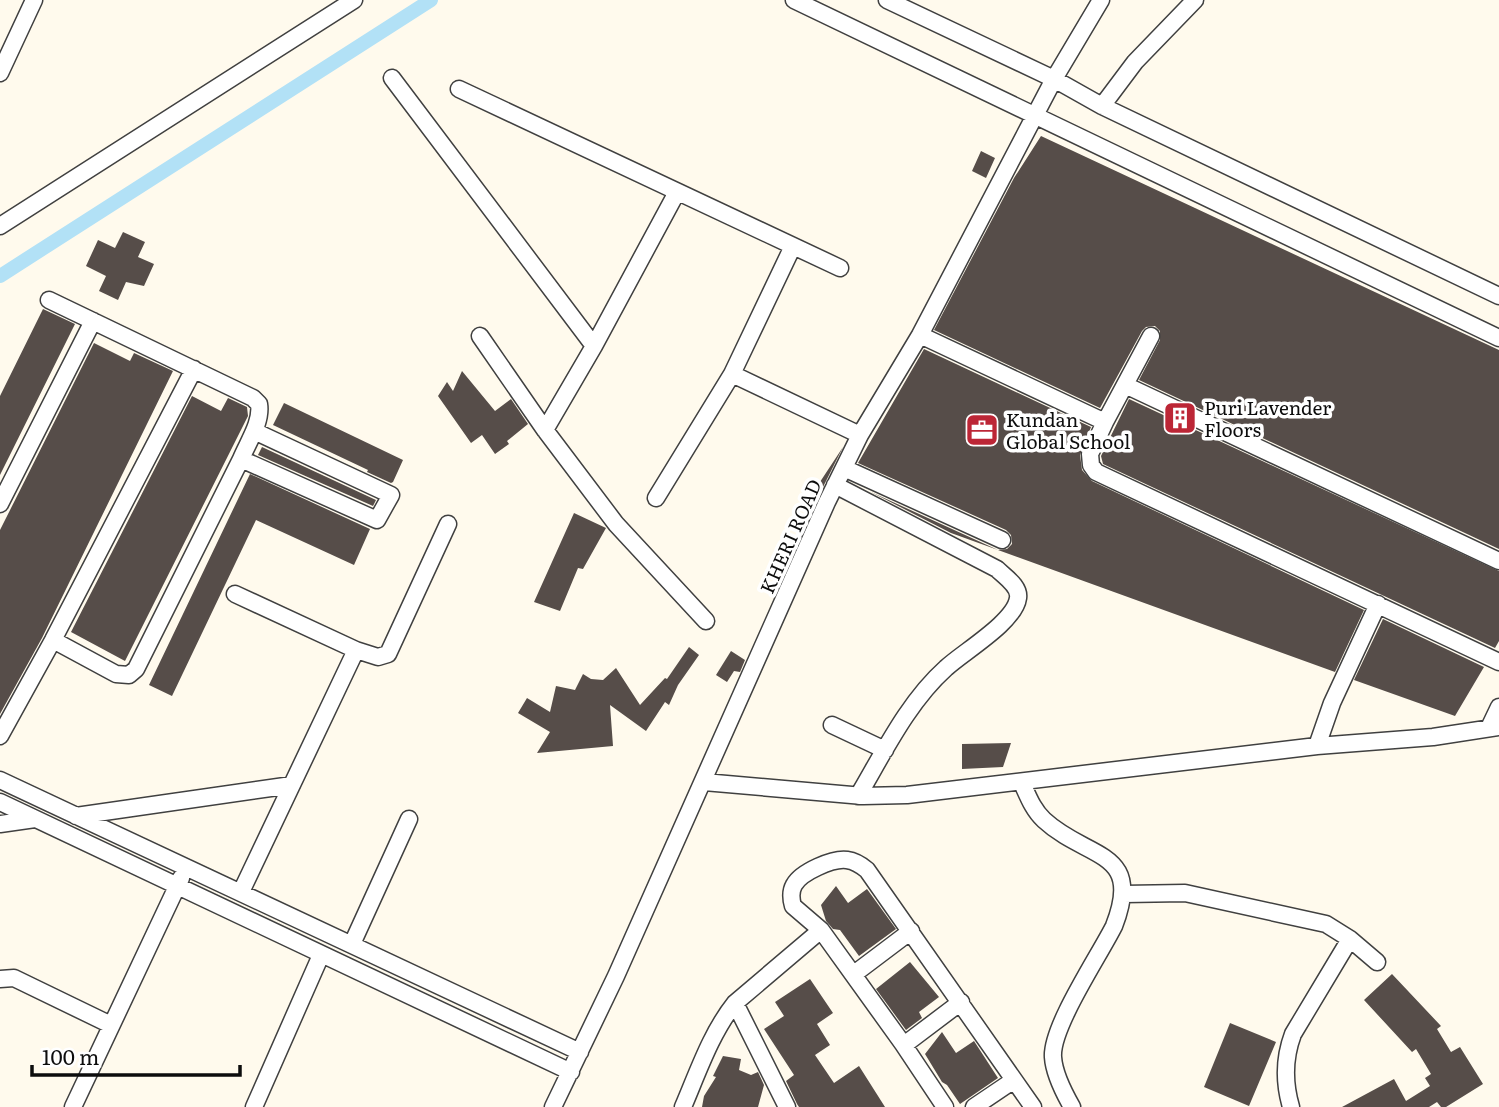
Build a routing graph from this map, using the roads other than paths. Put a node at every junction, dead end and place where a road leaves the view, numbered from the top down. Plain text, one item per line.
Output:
1 (34, 0) edge
2 (354, 0) edge
3 (794, 0) edge
4 (887, 0) edge
5 (1101, 0) edge
6 (1195, 0) edge
7 (0, 32) edge
8 (15, 40) junction
9 (0, 73) edge
10 (392, 78) dead end
11 (1054, 79) junction
12 (459, 89) dead end
13 (1102, 106) junction
14 (1036, 116) junction
15 (677, 192) junction
16 (0, 226) edge
17 (793, 246) junction
18 (840, 268) dead end
19 (1499, 296) edge
20 (49, 300) dead end
21 (93, 321) junction
22 (920, 335) junction
23 (1151, 335) dead end
24 (480, 336) dead end
25 (1499, 338) edge
26 (594, 346) junction
27 (194, 369) junction
28 (732, 374) junction
29 (1125, 385) junction
30 (1105, 422) junction
31 (545, 430) junction
32 (254, 431) junction
33 (860, 435) junction
34 (241, 459) junction
35 (844, 468) junction
36 (835, 485) junction
37 (656, 498) dead end
38 (0, 503) edge
39 (448, 524) dead end
40 (1002, 540) dead end
41 (1499, 561) edge
42 (235, 594) dead end
43 (1378, 604) junction
44 (706, 621) dead end
45 (53, 640) junction
46 (356, 650) junction
47 (1499, 662) edge
48 (1499, 707) edge
49 (832, 725) dead end
50 (1494, 728) edge
51 (0, 736) edge
52 (1317, 746) junction
53 (885, 750) junction
54 (0, 780) edge
55 (704, 782) junction
56 (1022, 783) junction
57 (292, 785) junction
58 (858, 796) junction
59 (0, 802) edge
60 (76, 816) junction
61 (35, 819) junction
62 (409, 819) dead end
63 (0, 824) edge
64 (187, 867) junction
65 (177, 886) junction
66 (241, 892) junction
67 (1124, 894) junction
68 (821, 930) junction
69 (911, 931) junction
70 (1350, 939) junction
71 (352, 944) junction
72 (321, 955) junction
73 (1377, 961) dead end
74 (854, 974) junction
75 (0, 979) edge
76 (961, 1002) junction
77 (735, 1003) junction
78 (111, 1025) junction
79 (904, 1045) junction
80 (580, 1052) junction
81 (571, 1072) junction
82 (1014, 1080) junction
83 (73, 1107) edge
84 (254, 1107) edge
85 (553, 1107) edge
86 (683, 1107) edge
87 (787, 1107) edge
88 (945, 1107) edge
89 (974, 1107) edge
90 (1033, 1107) edge
91 (1072, 1107) edge
92 (1291, 1107) edge

1 - 8 street
2 - 16 street
3 - 14 street
4 - 11 street
5 - 11 street, KHERI ROAD
6 - 13 street
7 - 8 street
8 - 9 street
10 - 26 street
11 - 13 street
11 - 14 street, KHERI ROAD
12 - 15 street
13 - 19 street
14 - 22 street, KHERI ROAD
14 - 25 street
15 - 17 street
15 - 26 street
17 - 18 street
17 - 28 street
20 - 21 street
21 - 27 street
21 - 38 street
22 - 30 street
22 - 33 street, KHERI ROAD
23 - 29 street
24 - 31 street
26 - 31 street
27 - 32 street
27 - 45 street
28 - 33 street
28 - 37 street
29 - 30 street
29 - 41 street
30 - 43 street
31 - 44 street
32 - 34 street
32 - 34 street
33 - 35 street, KHERI ROAD
34 - 45 street
35 - 36 street, KHERI ROAD
35 - 40 street
36 - 53 street
36 - 55 street, KHERI ROAD
39 - 46 street
42 - 46 street
43 - 47 street
43 - 52 street
45 - 51 street
46 - 57 street
48 - 50 street
49 - 53 street
50 - 52 street
52 - 56 street
53 - 58 street
54 - 60 street
55 - 58 street
55 - 80 street, KHERI ROAD
56 - 58 street
56 - 67 street
57 - 60 street
57 - 66 street
59 - 61 street
60 - 64 street
61 - 63 street
61 - 65 street
62 - 71 street
64 - 65 street
64 - 66 street
65 - 72 street
65 - 78 street
66 - 71 street
67 - 70 street
67 - 91 street
68 - 69 street
68 - 74 street
68 - 77 street
69 - 74 street
69 - 76 street
70 - 73 street
70 - 92 street
71 - 80 street
72 - 81 street
72 - 84 street
74 - 79 street
75 - 78 street
76 - 79 street
76 - 82 street
77 - 86 street
77 - 87 street
78 - 83 street
79 - 88 street
80 - 81 street, KHERI ROAD
81 - 85 street, KHERI ROAD
82 - 89 street
82 - 90 street

